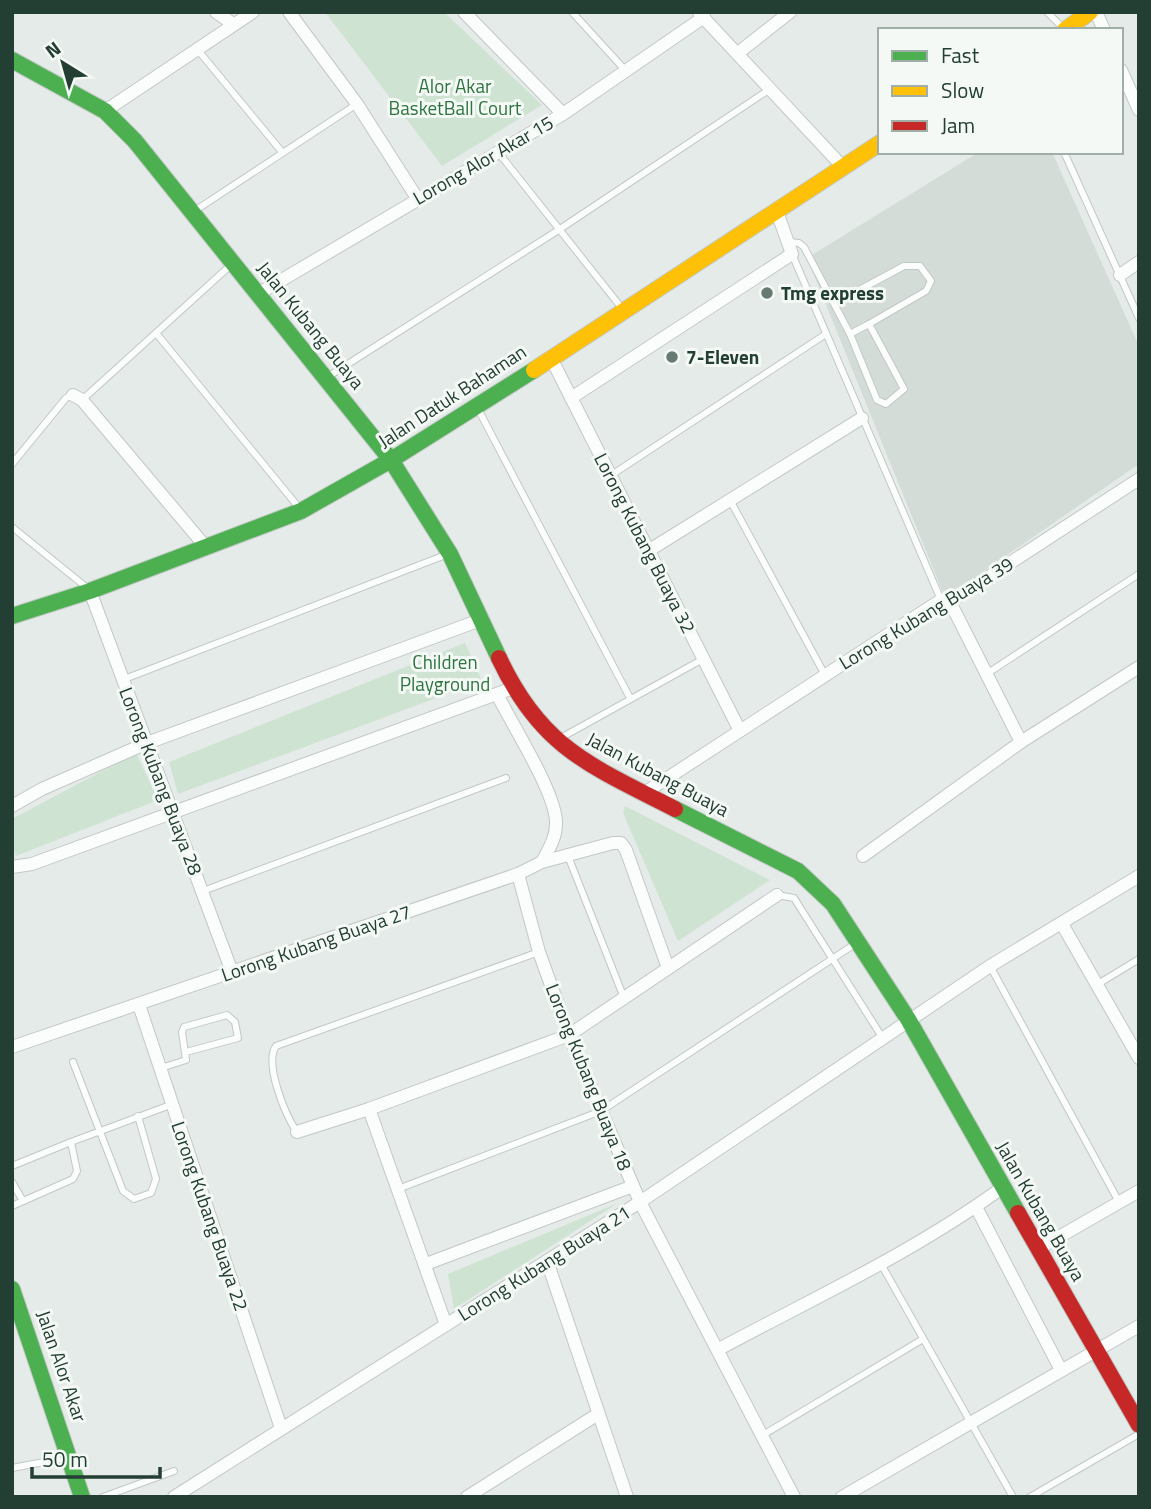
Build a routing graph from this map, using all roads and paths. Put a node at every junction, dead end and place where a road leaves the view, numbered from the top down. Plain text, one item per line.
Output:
1 (216, 12) edge
2 (253, 12) edge
3 (289, 12) edge
4 (464, 12) edge
5 (572, 12) edge
6 (790, 12) edge
7 (1047, 12) edge
8 (1090, 12) edge
9 (1096, 12) edge
10 (701, 15) edge
11 (233, 24) junction
12 (1063, 28) edge
13 (1068, 28) edge
14 (1103, 28) edge
15 (197, 48) junction
16 (738, 53) junction
17 (12, 60) edge
18 (627, 72) junction
19 (1123, 74) edge
20 (770, 89) junction
21 (356, 104) junction
22 (1139, 110) edge
23 (105, 111) junction
24 (563, 114) junction
25 (878, 144) edge
26 (282, 152) junction
27 (497, 152) junction
28 (1065, 154) edge
29 (842, 166) junction
30 (417, 198) junction
31 (776, 209) junction
32 (194, 212) junction
33 (557, 231) junction
34 (790, 248) junction
35 (1139, 262) edge
36 (234, 263) junction
37 (1120, 275) junction
38 (258, 294) junction
39 (835, 303) junction
40 (625, 312) junction
41 (1139, 318) edge
42 (869, 324) junction
43 (156, 333) junction
44 (826, 334) junction
45 (850, 334) junction
46 (551, 358) junction
47 (327, 377) junction
48 (78, 397) junction
49 (571, 398) junction
50 (476, 405) junction
51 (862, 418) junction
52 (391, 460) junction
53 (12, 464) edge
54 (611, 476) junction
55 (1139, 479) edge
56 (730, 500) junction
57 (302, 510) junction
58 (12, 527) edge
59 (205, 546) junction
60 (648, 551) junction
61 (450, 554) junction
62 (1139, 574) edge
63 (90, 591) junction
64 (945, 601) junction
65 (12, 616) edge
66 (483, 619) junction
67 (703, 659) junction
68 (1139, 667) edge
69 (988, 673) junction
70 (825, 675) junction
71 (122, 680) junction
72 (513, 688) junction
73 (498, 696) junction
74 (630, 698) junction
75 (739, 729) junction
76 (555, 741) junction
77 (1021, 742) junction
78 (147, 743) junction
79 (506, 778) dead end
80 (643, 794) junction
81 (12, 806) edge
82 (172, 812) junction
83 (568, 854) junction
84 (863, 856) dead end
85 (542, 862) junction
86 (12, 867) edge
87 (518, 874) junction
88 (1139, 876) edge
89 (203, 891) junction
90 (777, 895) joint
91 (1062, 924) junction
92 (859, 942) junction
93 (539, 952) junction
94 (833, 958) junction
95 (1139, 959) edge
96 (990, 966) junction
97 (668, 968) junction
98 (232, 972) junction
99 (1098, 984) junction
100 (624, 998) junction
101 (139, 1005) junction
102 (908, 1019) junction
103 (569, 1035) junction
104 (882, 1037) junction
105 (1135, 1040) edge
106 (12, 1047) edge
107 (186, 1052) junction
108 (1139, 1058) edge
109 (73, 1062) dead end
110 (161, 1068) junction
111 (173, 1104) junction
112 (369, 1110) junction
113 (601, 1111) junction
114 (138, 1116) junction
115 (99, 1130) junction
116 (297, 1132) joint
117 (71, 1142) junction
118 (12, 1166) edge
119 (12, 1182) edge
120 (633, 1186) junction
121 (1003, 1187) junction
122 (396, 1189) junction
123 (1139, 1191) edge
124 (23, 1201) junction
125 (640, 1202) junction
126 (1119, 1202) junction
127 (12, 1206) edge
128 (976, 1207) junction
129 (1038, 1249) junction
130 (547, 1261) junction
131 (880, 1262) junction
132 (426, 1264) junction
133 (12, 1289) edge
134 (15, 1306) edge
135 (446, 1325) junction
136 (1139, 1326) edge
137 (923, 1339) junction
138 (719, 1349) junction
139 (1097, 1350) junction
140 (1061, 1370) junction
141 (598, 1414) junction
142 (972, 1421) junction
143 (1139, 1425) edge
144 (281, 1428) junction
145 (1139, 1434) edge
146 (763, 1435) junction
147 (71, 1457) junction
148 (12, 1468) edge
149 (174, 1471) dead end
150 (121, 1494) edge
151 (177, 1496) edge
152 (82, 1497) edge
153 (103, 1497) edge
154 (467, 1497) edge
155 (627, 1497) edge
156 (794, 1497) edge
157 (842, 1497) edge
158 (1013, 1497) edge
159 (1030, 1497) edge

1 - 11 street
2 - 11 street
3 - 21 street
4 - 24 street
5 - 18 lane
6 - 16 street
7 - 12 lane
8 - 13 street
9 - 14 street
10 - 16 street
10 - 18 street, Lorong Alor Akar 15
11 - 15 street
15 - 23 street
15 - 26 lane
16 - 20 street
17 - 23 street, Jalan Kubang Buaya
18 - 24 street, Lorong Alor Akar 15
19 - 22 street
20 - 29 street
20 - 33 lane
21 - 26 lane
21 - 30 street
23 - 32 street, Jalan Kubang Buaya
24 - 27 street, Lorong Alor Akar 15
25 - 29 street, Jalan Datuk Bahaman
26 - 32 lane
27 - 30 street, Lorong Alor Akar 15
27 - 33 lane
28 - 37 lane
29 - 31 street, Jalan Datuk Bahaman
30 - 38 street, Lorong Alor Akar 15
31 - 34 street
31 - 40 street, Jalan Datuk Bahaman
32 - 36 street, Jalan Kubang Buaya
33 - 40 lane
33 - 47 lane
34 - 39 lane
34 - 44 lane
34 - 49 street
35 - 37 street
36 - 38 street, Jalan Kubang Buaya
36 - 43 lane
37 - 41 lane
38 - 47 street, Jalan Kubang Buaya
39 - 42 lane
39 - 45 lane
40 - 46 street, Jalan Datuk Bahaman
42 - 45 lane
42 - 45 lane
43 - 48 lane
43 - 57 lane
44 - 51 lane
44 - 54 lane
46 - 49 street, Lorong Kubang Buaya 32
46 - 50 street, Jalan Datuk Bahaman
47 - 52 street, Jalan Kubang Buaya
48 - 53 lane
48 - 59 street
49 - 54 street, Lorong Kubang Buaya 32
50 - 52 street, Jalan Datuk Bahaman
50 - 74 lane
51 - 56 street
51 - 64 lane
52 - 57 street, Jalan Datuk Bahaman
52 - 61 street, Jalan Kubang Buaya
54 - 60 street, Lorong Kubang Buaya 32
55 - 64 street, Lorong Kubang Buaya 39
56 - 60 street
56 - 70 lane
57 - 59 street, Jalan Datuk Bahaman
58 - 63 lane
59 - 63 street, Jalan Datuk Bahaman
60 - 67 street, Lorong Kubang Buaya 32
61 - 66 street, Jalan Kubang Buaya
61 - 71 lane
62 - 69 lane
63 - 65 street, Jalan Datuk Bahaman
63 - 71 street, Lorong Kubang Buaya 28
64 - 69 street
64 - 70 street, Lorong Kubang Buaya 39
66 - 72 street, Jalan Kubang Buaya
66 - 78 street
67 - 74 lane
67 - 75 street, Lorong Kubang Buaya 32
68 - 77 street
69 - 77 street
70 - 75 street, Lorong Kubang Buaya 39
71 - 78 street, Lorong Kubang Buaya 28
72 - 73 street
72 - 76 street, Jalan Kubang Buaya
73 - 82 street
73 - 85 street
74 - 76 lane
75 - 80 street, Lorong Kubang Buaya 39
76 - 80 street, Jalan Kubang Buaya
77 - 84 street
78 - 81 street
78 - 82 street, Lorong Kubang Buaya 28
79 - 89 lane
80 - 92 street, Jalan Kubang Buaya
82 - 86 street
82 - 89 street, Lorong Kubang Buaya 28
83 - 85 street, Lorong Kubang Buaya 27
83 - 97 street, Lorong Kubang Buaya 27
83 - 100 lane
85 - 87 street, Lorong Kubang Buaya 27
87 - 93 street, Lorong Kubang Buaya 18
87 - 98 street, Lorong Kubang Buaya 27
88 - 91 street, Lorong Kubang Buaya 21
89 - 98 street, Lorong Kubang Buaya 28
90 - 94 lane
90 - 97 street
91 - 96 street, Lorong Kubang Buaya 21
91 - 99 street
92 - 94 lane
92 - 102 street, Jalan Kubang Buaya
93 - 103 street, Lorong Kubang Buaya 18
93 - 116 lane
94 - 104 lane
94 - 113 lane
95 - 99 lane
96 - 102 street, Lorong Kubang Buaya 21
96 - 126 lane
97 - 100 street
98 - 101 street, Lorong Kubang Buaya 27
99 - 105 street
100 - 103 street
101 - 106 street, Lorong Kubang Buaya 27
101 - 110 street, Lorong Kubang Buaya 22
102 - 104 street, Lorong Kubang Buaya 21
102 - 121 street, Jalan Kubang Buaya
103 - 112 street
103 - 113 street, Lorong Kubang Buaya 18
104 - 125 street, Lorong Kubang Buaya 21
105 - 108 street
107 - 107 lane
107 - 110 lane
109 - 115 lane
110 - 111 street, Lorong Kubang Buaya 22
111 - 114 lane
111 - 144 street, Lorong Kubang Buaya 22
112 - 116 street
112 - 122 street
113 - 120 street, Lorong Kubang Buaya 18
113 - 122 lane
114 - 115 lane
114 - 115 lane
115 - 117 lane
117 - 118 lane
117 - 124 lane
119 - 124 lane
120 - 125 street, Lorong Kubang Buaya 18
120 - 132 street
121 - 128 street
121 - 129 street, Jalan Kubang Buaya
122 - 132 street
123 - 126 street
124 - 127 lane
125 - 130 street, Lorong Kubang Buaya 21
125 - 138 street, Lorong Kubang Buaya 18
126 - 129 street
128 - 131 street
128 - 140 street
129 - 139 street, Jalan Kubang Buaya
130 - 135 street, Lorong Kubang Buaya 21
130 - 141 street
131 - 137 lane
131 - 138 street
132 - 135 street
133 - 134 street, Jalan Alor Akar
134 - 147 street, Jalan Alor Akar
135 - 144 street, Lorong Kubang Buaya 21
136 - 139 street
137 - 142 lane
137 - 146 lane
138 - 146 street, Lorong Kubang Buaya 18
139 - 140 street
139 - 143 street, Jalan Kubang Buaya
140 - 142 street
141 - 154 street
141 - 155 street
142 - 157 street
142 - 158 lane
144 - 151 street, Lorong Kubang Buaya 21
145 - 159 lane
146 - 156 street, Lorong Kubang Buaya 18
147 - 148 lane
147 - 152 street, Jalan Alor Akar
149 - 150 lane
150 - 153 lane

